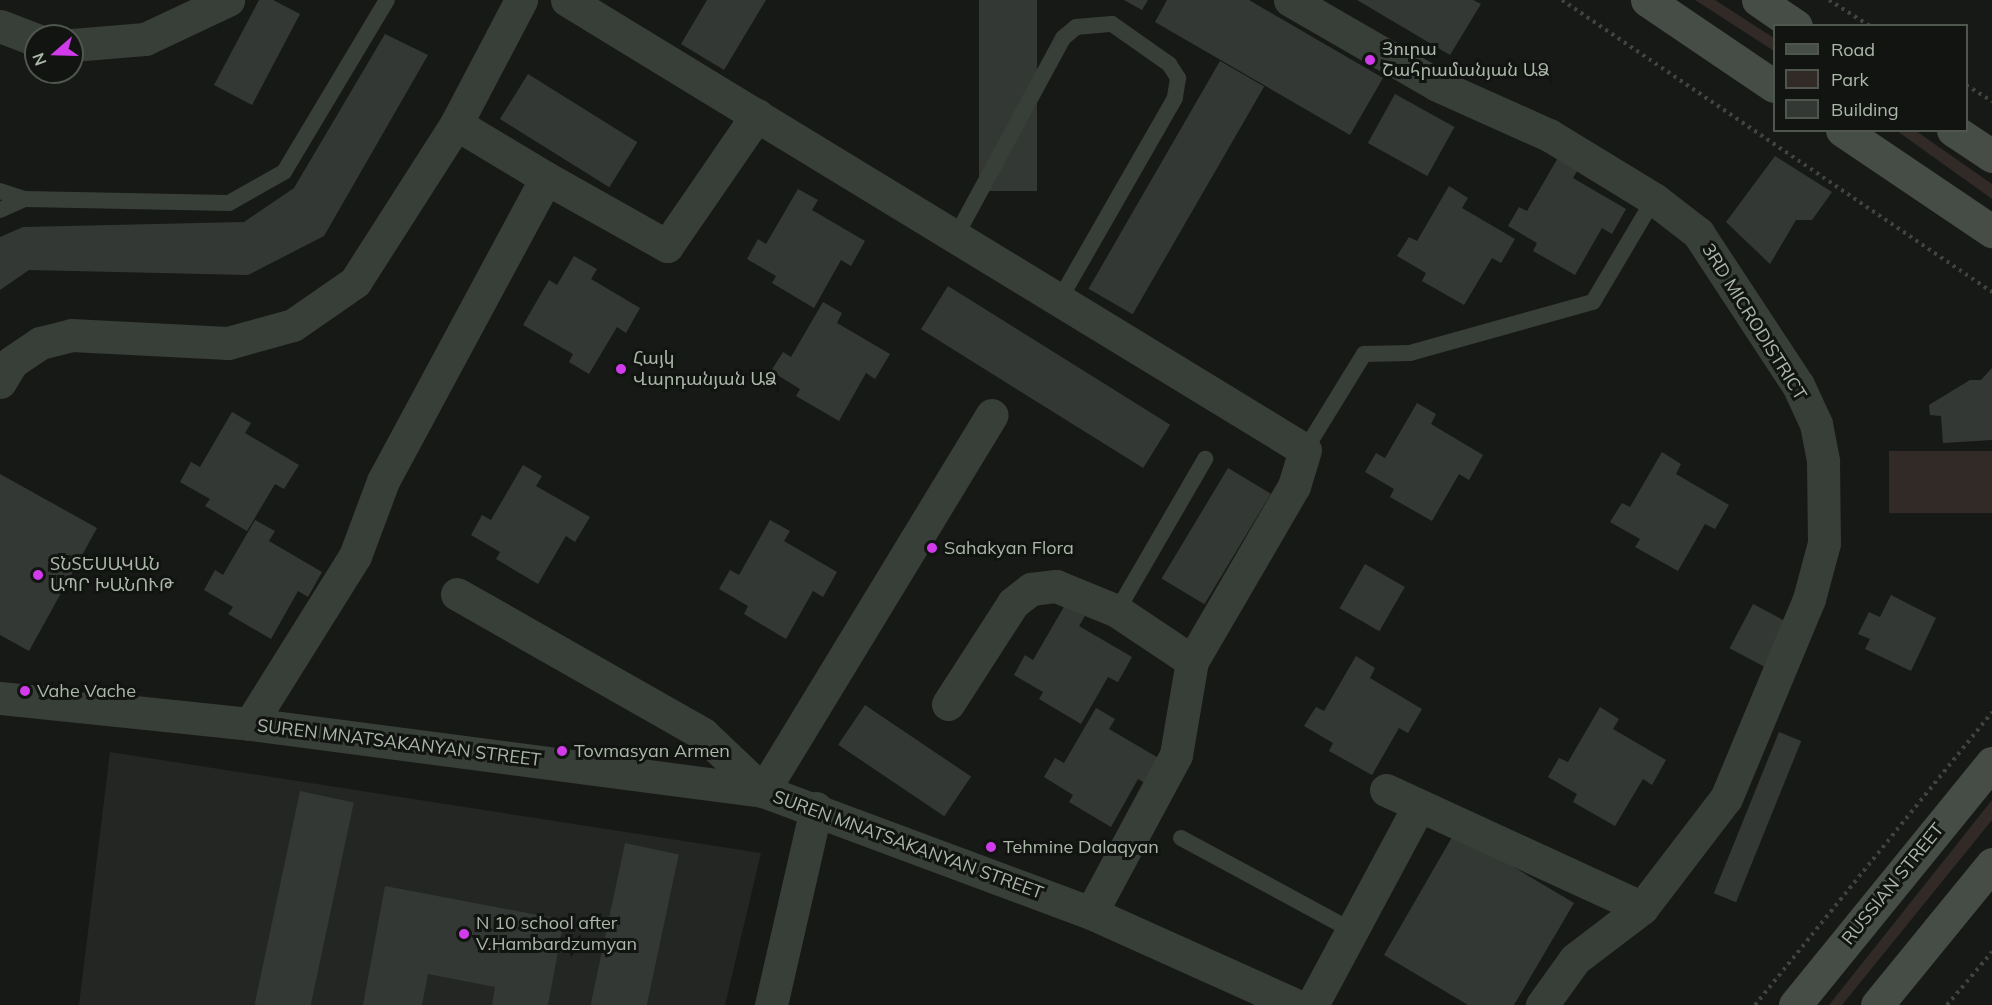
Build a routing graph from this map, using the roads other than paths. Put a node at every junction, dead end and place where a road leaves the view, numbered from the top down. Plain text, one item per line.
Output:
1 (228, 0) edge
2 (387, 0) edge
3 (521, 0) edge
4 (567, 0) edge
5 (1290, 0) edge
6 (1647, 0) edge
7 (1758, 0) edge
8 (1793, 24) edge
9 (0, 26) edge
10 (24, 35) edge
11 (84, 44) edge
12 (1773, 85) edge
13 (758, 115) junction
14 (456, 124) junction
15 (1845, 132) edge
16 (1956, 132) edge
17 (1992, 156) edge
18 (546, 178) junction
19 (0, 191) edge
20 (25, 199) junction
21 (1654, 199) junction
22 (0, 210) edge
23 (1992, 231) edge
24 (956, 236) junction
25 (1060, 299) junction
26 (0, 382) edge
27 (992, 415) dead end
28 (1305, 450) junction
29 (1205, 459) dead end
30 (457, 594) dead end
31 (1117, 611) junction
32 (1192, 661) junction
33 (0, 698) edge
34 (948, 704) dead end
35 (250, 724) junction
36 (1992, 763) edge
37 (1386, 790) dead end
38 (763, 791) junction
39 (1418, 807) junction
40 (816, 808) junction
41 (1182, 838) dead end
42 (1992, 864) edge
43 (1642, 908) junction
44 (1091, 913) junction
45 (1353, 931) junction
46 (771, 1005) edge
47 (1296, 1005) edge
48 (1312, 1005) edge
49 (1542, 1005) edge
50 (1795, 1005) edge
51 (1877, 1005) edge

1 - 11 street
2 - 20 lane
3 - 14 street
4 - 13 street
5 - 21 street, 3RD MICRODISTRICT
6 - 12 main road
7 - 8 main road
9 - 10 street
13 - 18 street
13 - 24 street
14 - 18 street
14 - 26 street
15 - 23 main road
16 - 17 main road
18 - 35 street
19 - 20 lane
20 - 22 lane
21 - 28 lane
21 - 43 street, 3RD MICRODISTRICT
24 - 25 street
24 - 25 lane
25 - 28 street
27 - 38 street
28 - 32 street
29 - 31 lane
30 - 38 street
31 - 32 street
31 - 34 street
32 - 44 street
33 - 35 street, SUREN MNATSAKANYAN STREET
35 - 38 street, SUREN MNATSAKANYAN STREET
36 - 50 main road, RUSSIAN STREET
37 - 39 street
38 - 40 street, SUREN MNATSAKANYAN STREET
39 - 43 street
39 - 45 street
40 - 44 street, SUREN MNATSAKANYAN STREET
40 - 46 street
41 - 45 lane
42 - 51 main road
43 - 49 street, 3RD MICRODISTRICT
44 - 47 street, SUREN MNATSAKANYAN STREET
45 - 48 street

